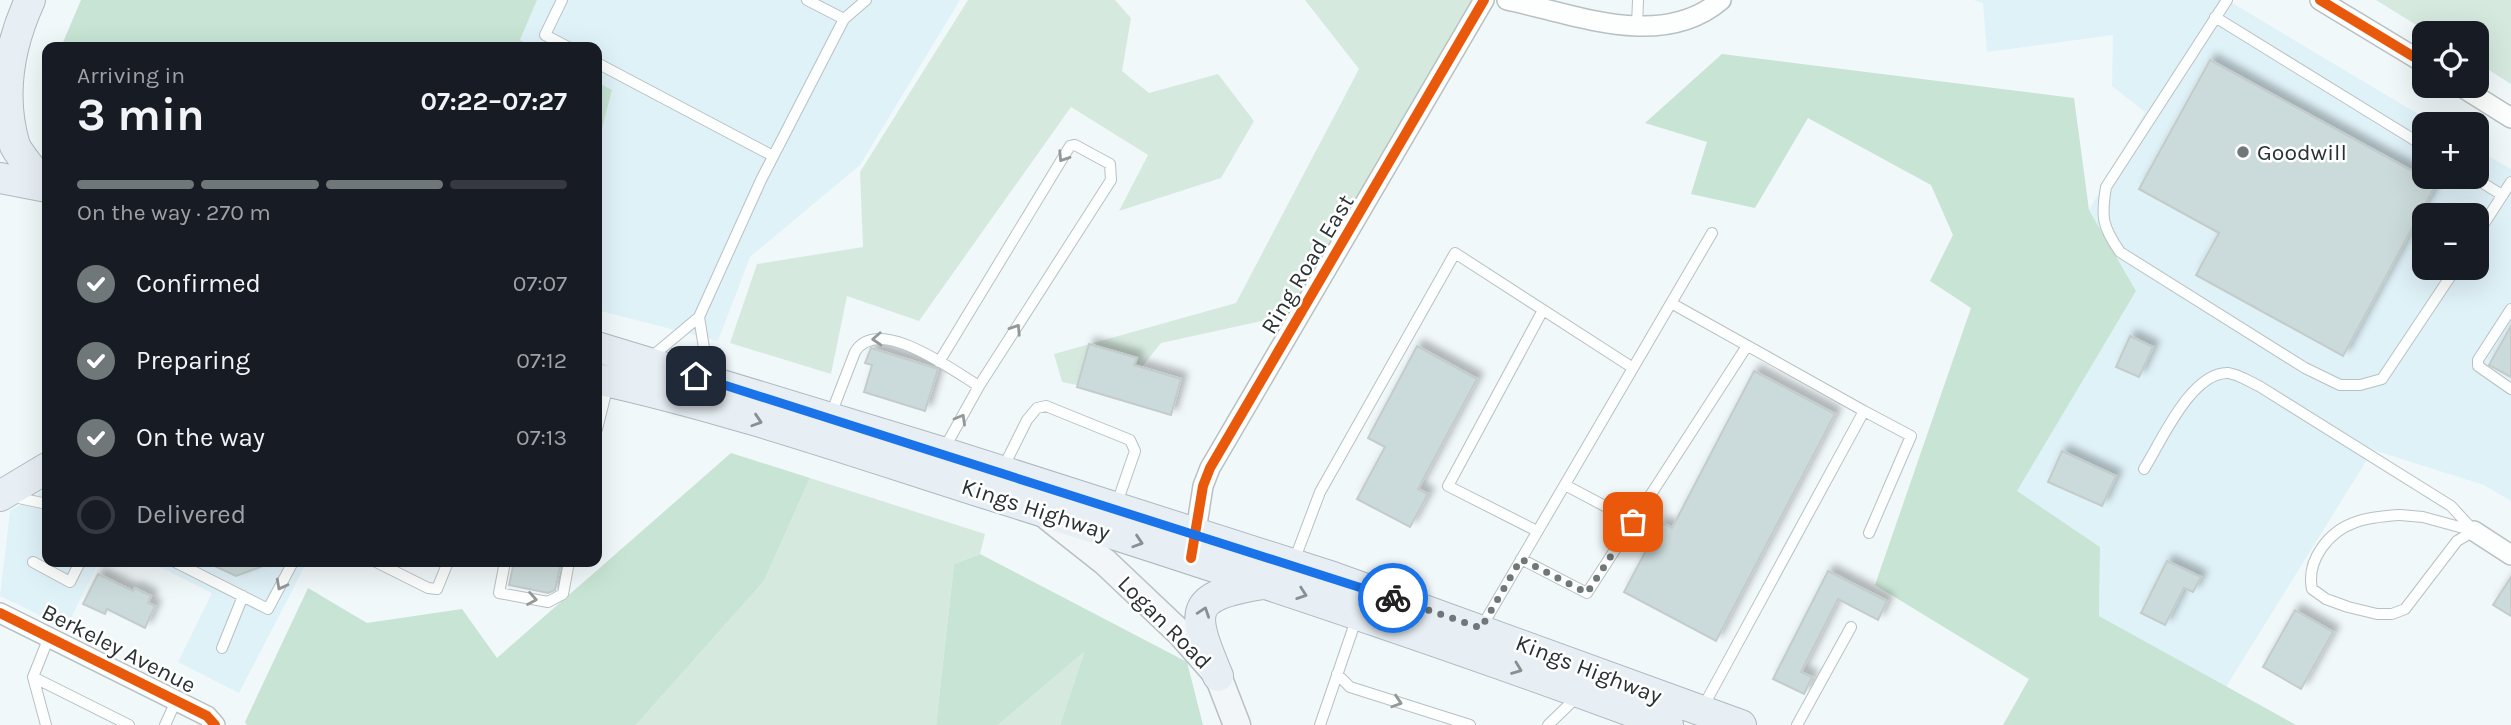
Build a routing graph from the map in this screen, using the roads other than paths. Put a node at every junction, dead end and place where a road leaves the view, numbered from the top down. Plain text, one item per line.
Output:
1 (30, 0) edge
2 (562, 0) edge
3 (807, 0) edge
4 (866, 0) edge
5 (1484, 0) edge
6 (1507, 0) edge
7 (1638, 0) edge
8 (1721, 0) edge
9 (2227, 0) edge
10 (2320, 0) edge
11 (2215, 17) junction
12 (844, 19) junction
13 (1637, 26) junction
14 (558, 42) edge
15 (2412, 56) edge
16 (602, 66) edge
17 (2479, 98) edge
18 (2511, 118) edge
19 (5, 130) edge
20 (2412, 139) edge
21 (773, 156) junction
22 (0, 178) edge
23 (42, 181) edge
24 (2511, 182) edge
25 (42, 185) edge
26 (2489, 187) edge
27 (2502, 195) junction
28 (2489, 216) edge
29 (1712, 233) dead end
30 (2448, 280) edge
31 (1671, 303) junction
32 (2511, 309) edge
33 (1543, 310) junction
34 (699, 317) junction
35 (1747, 346) junction
36 (602, 348) edge
37 (647, 360) junction
38 (939, 362) junction
39 (1633, 368) junction
40 (603, 380) edge
41 (720, 383) junction
42 (979, 386) junction
43 (2511, 389) edge
44 (1864, 411) junction
45 (830, 418) junction
46 (942, 452) junction
47 (2144, 469) dead end
48 (42, 471) edge
49 (1002, 472) junction
50 (1565, 485) junction
51 (1, 495) edge
52 (42, 503) edge
53 (1115, 508) junction
54 (1038, 510) junction
55 (1633, 522) junction
56 (1537, 531) junction
57 (2474, 531) junction
58 (1869, 533) dead end
59 (1194, 546) junction
60 (2511, 555) edge
61 (1521, 559) junction
62 (33, 562) dead end
63 (1293, 564) junction
64 (42, 567) edge
65 (42, 567) edge
66 (78, 567) edge
67 (184, 567) edge
68 (290, 567) edge
69 (386, 567) edge
70 (446, 567) edge
71 (504, 567) edge
72 (568, 567) edge
73 (1269, 583) junction
74 (243, 596) junction
75 (0, 613) edge
76 (1358, 613) junction
77 (1851, 627) dead end
78 (1481, 628) junction
79 (49, 637) junction
80 (222, 648) dead end
81 (1337, 674) junction
82 (1219, 676) junction
83 (33, 677) junction
84 (1582, 693) junction
85 (176, 701) junction
86 (1701, 710) junction
87 (46, 725) edge
88 (129, 725) edge
89 (165, 725) edge
90 (215, 725) edge
91 (1237, 725) edge
92 (1320, 725) edge
93 (1470, 725) edge
94 (1548, 725) edge
95 (1668, 725) edge
96 (1741, 725) edge
97 (1797, 725) edge

1 - 19 main road
2 - 14 lane
3 - 12 lane
4 - 12 lane
5 - 59 street, Ring Road East
6 - 13 street
7 - 13 lane
8 - 13 street
9 - 11 lane
10 - 15 street
11 - 20 lane
11 - 30 lane
12 - 21 lane
16 - 21 lane
17 - 18 street
19 - 23 main road
21 - 34 lane
22 - 25 main road
24 - 27 lane
26 - 27 lane
27 - 28 lane
29 - 31 lane
31 - 35 lane
31 - 39 lane
32 - 43 lane
33 - 39 lane
33 - 56 lane
33 - 63 lane
34 - 37 lane
34 - 41 lane
35 - 44 lane
35 - 55 lane
36 - 37 main road, Kings Highway
37 - 41 main road, Kings Highway
38 - 42 lane
42 -> 38 lane
38 -> 45 lane
39 - 50 lane
40 -> 54 main road, Kings Highway
41 - 45 main road, Kings Highway
46 -> 42 lane
44 - 58 lane
44 - 86 lane
45 - 46 main road, Kings Highway
46 - 49 main road, Kings Highway
47 - 57 lane
48 - 51 main road
49 - 53 main road, Kings Highway
49 - 53 lane
50 - 55 lane
50 - 56 lane
51 - 52 lane
53 - 59 main road, Kings Highway
54 -> 59 main road, Kings Highway
54 - 82 street, Logan Road
55 - 61 lane
56 - 61 lane
57 - 57 lane
57 - 60 street
59 - 63 main road, Kings Highway
59 - 73 main road, Kings Highway
61 - 78 lane
62 - 65 lane
63 - 78 main road, Kings Highway
64 - 66 lane
67 - 74 lane
68 -> 74 lane
69 - 70 lane
71 -> 72 lane
73 -> 76 main road, Kings Highway
82 -> 73 main road
74 - 80 lane
75 - 79 street, Berkeley Avenue
76 - 81 lane
76 -> 84 main road, Kings Highway
77 - 97 lane
78 - 86 main road, Kings Highway
79 - 83 lane
79 - 85 street, Berkeley Avenue
81 - 92 lane
81 -> 93 lane
82 - 91 street, Logan Road
83 - 87 lane
83 - 88 lane
84 - 94 lane
84 - 95 main road, Kings Highway
85 - 89 lane
85 - 90 street, Berkeley Avenue
86 - 96 main road, Kings Highway

